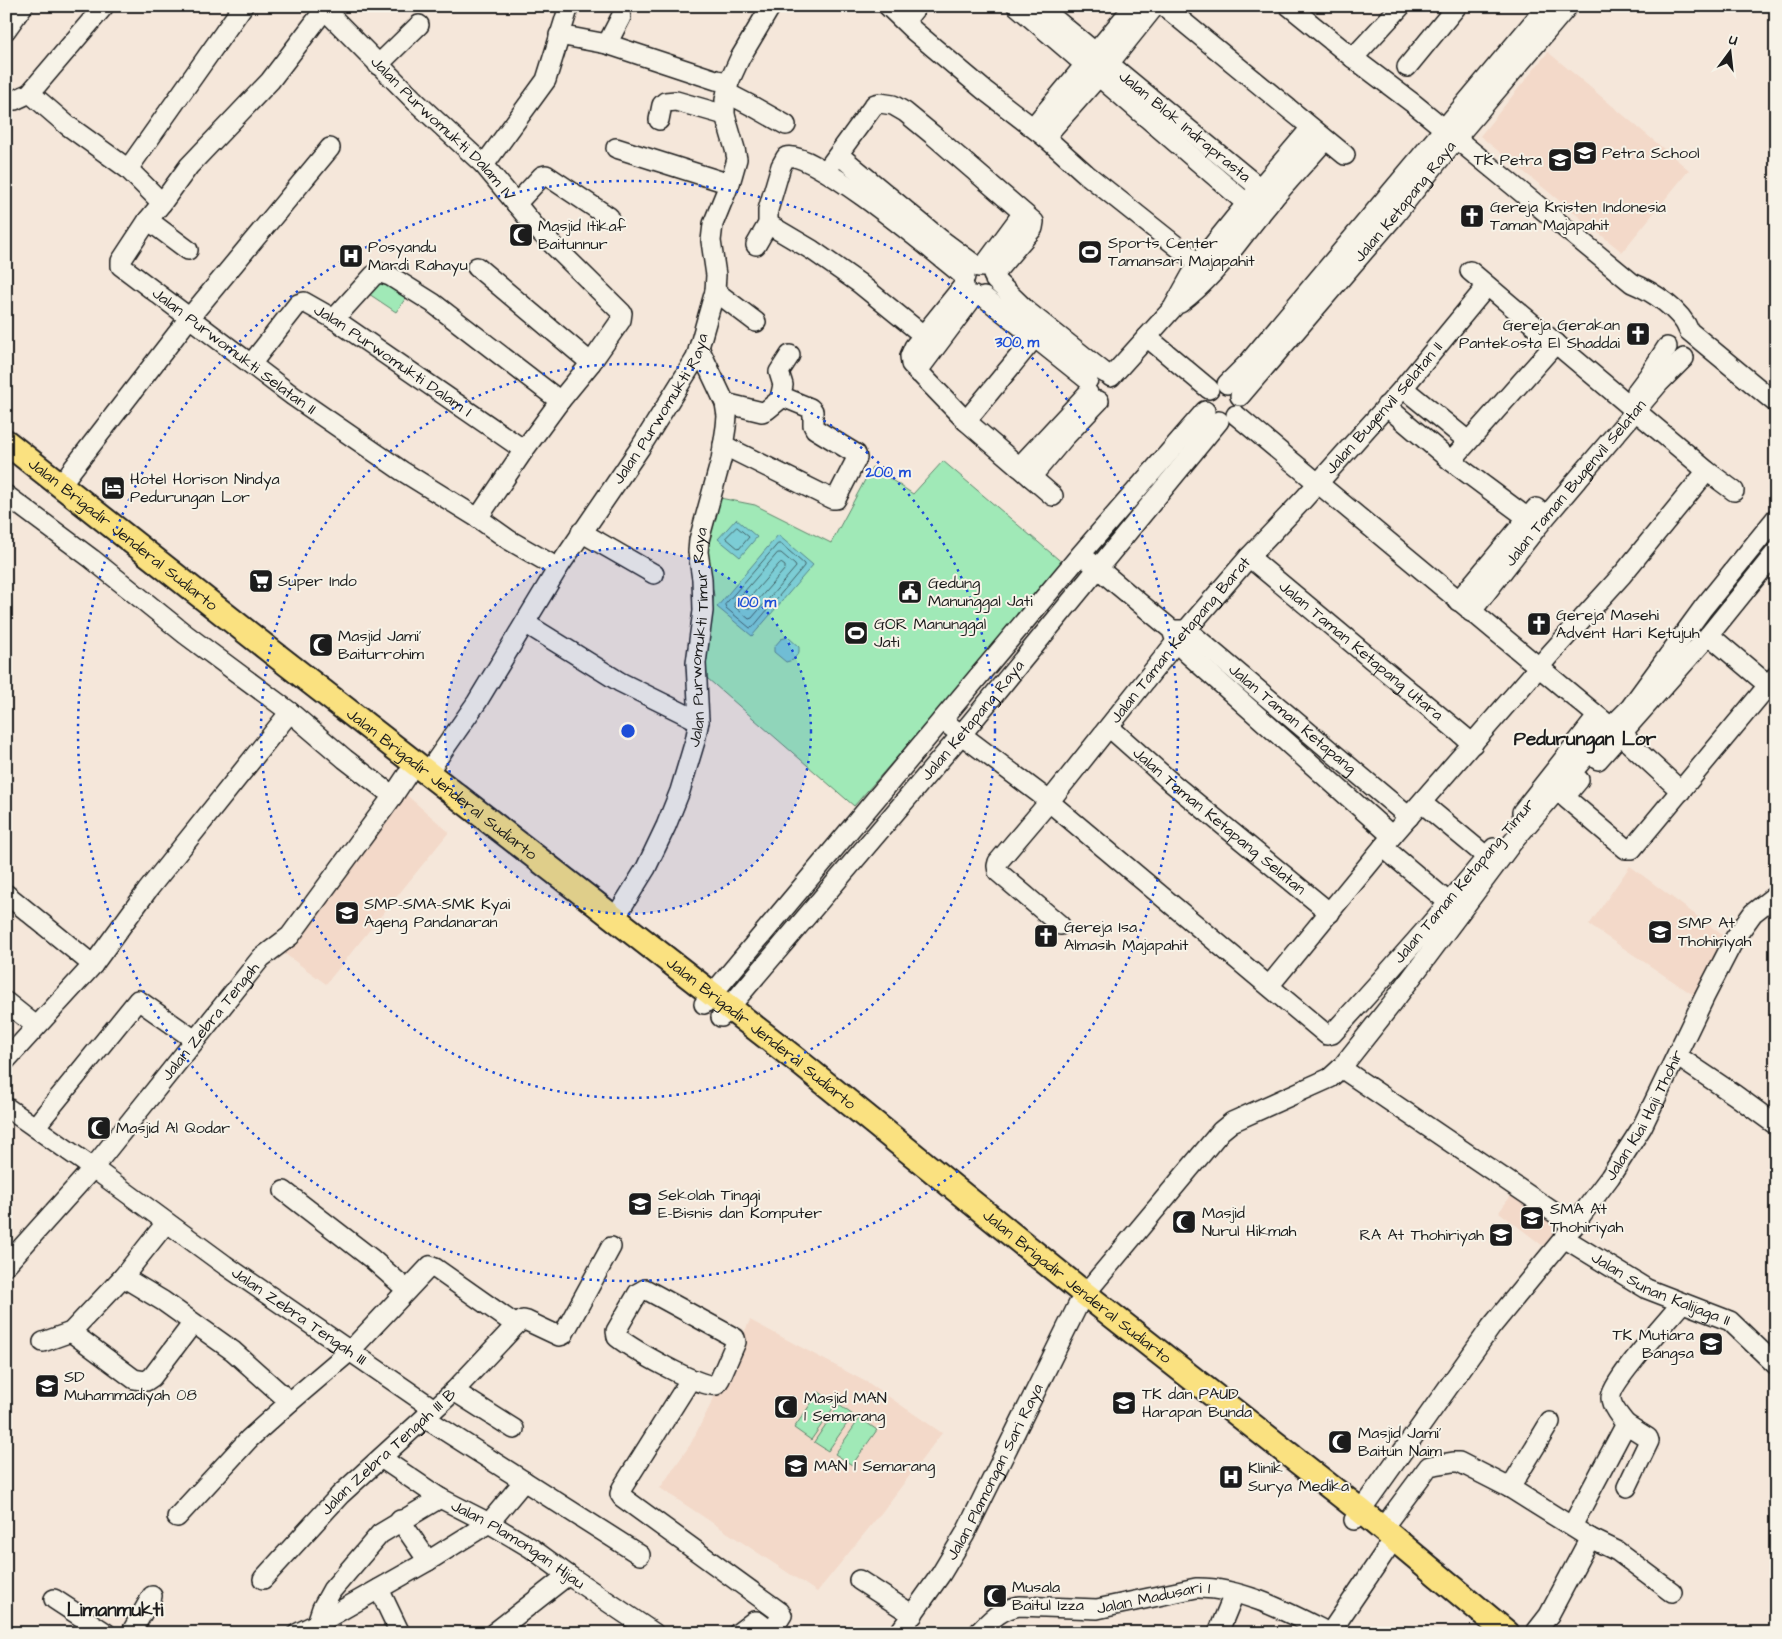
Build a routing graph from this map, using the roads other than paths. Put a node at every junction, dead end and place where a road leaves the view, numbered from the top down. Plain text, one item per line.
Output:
1 (22, 6) edge
2 (104, 6) edge
3 (243, 6) edge
4 (569, 6) edge
5 (771, 6) edge
6 (916, 6) edge
7 (1017, 6) edge
8 (1039, 6) edge
9 (1134, 6) edge
10 (1155, 6) edge
11 (1164, 6) edge
12 (1289, 6) edge
13 (1401, 6) edge
14 (1457, 6) edge
15 (1568, 6) edge
16 (1545, 7) edge
17 (325, 8) edge
18 (896, 11) edge
19 (621, 17) dead end
20 (419, 25) dead end
21 (6, 30) edge
22 (559, 36) junction
23 (607, 44) junction
24 (1353, 58) junction
25 (378, 64) junction
26 (1097, 64) junction
27 (1407, 67) dead end
28 (728, 88) junction
29 (30, 93) junction
30 (6, 99) edge
31 (725, 115) junction
32 (659, 120) dead end
33 (786, 125) dead end
34 (1039, 132) junction
35 (1318, 134) junction
36 (1451, 134) junction
37 (330, 148) dead end
38 (616, 148) dead end
39 (839, 155) junction
40 (1345, 155) dead end
41 (484, 166) junction
42 (128, 169) junction
43 (826, 171) junction
44 (730, 184) junction
45 (1266, 194) junction
46 (162, 203) junction
47 (516, 204) junction
48 (1253, 209) junction
49 (609, 217) dead end
50 (148, 220) junction
51 (768, 224) junction
52 (756, 245) dead end
53 (188, 250) dead end
54 (477, 267) dead end
55 (1204, 268) junction
56 (1470, 271) dead end
57 (979, 280) junction
58 (1487, 286) junction
59 (715, 291) junction
60 (190, 317) junction
61 (334, 319) junction
62 (756, 322) dead end
63 (923, 335) junction
64 (1035, 337) junction
65 (1147, 337) junction
66 (1556, 344) junction
67 (1667, 347) dead end
68 (699, 348) junction
69 (790, 355) dead end
70 (1684, 358) dead end
71 (592, 363) junction
72 (251, 364) junction
73 (917, 372) junction
74 (1098, 385) junction
75 (1403, 388) junction
76 (1208, 389) junction
77 (1234, 390) junction
78 (780, 398) junction
79 (560, 401) junction
80 (725, 403) junction
81 (1776, 403) edge
82 (1386, 406) junction
83 (1631, 407) junction
84 (1220, 415) junction
85 (966, 421) junction
86 (6, 442) edge
87 (1468, 442) junction
88 (723, 445) junction
89 (524, 450) junction
90 (6, 454) edge
91 (1451, 461) junction
92 (1707, 471) junction
93 (1025, 472) junction
94 (1317, 483) junction
95 (61, 484) junction
96 (1734, 491) dead end
97 (6, 495) edge
98 (1053, 496) dead end
99 (478, 518) junction
100 (1776, 518) edge
101 (1532, 522) junction
102 (582, 532) junction
103 (1776, 552) edge
104 (1081, 554) junction
105 (1249, 557) junction
106 (1098, 567) junction
107 (558, 568) junction
108 (654, 574) dead end
109 (1464, 606) junction
110 (525, 623) junction
111 (1178, 634) junction
112 (1709, 635) junction
113 (1539, 668) junction
114 (1772, 680) edge
115 (290, 712) junction
116 (1289, 716) junction
117 (942, 720) junction
118 (698, 721) junction
119 (1109, 728) junction
120 (1614, 730) junction
121 (1276, 732) junction
122 (1310, 733) junction
123 (962, 735) junction
124 (1473, 744) junction
125 (1296, 750) junction
126 (417, 774) junction
127 (1681, 791) junction
128 (393, 796) junction
129 (1049, 802) junction
130 (1416, 810) junction
131 (1388, 841) junction
132 (1487, 857) junction
133 (801, 888) junction
134 (6, 894) edge
135 (1776, 895) edge
136 (789, 902) junction
137 (1448, 902) junction
138 (818, 903) junction
139 (1330, 912) junction
140 (615, 918) junction
141 (805, 919) junction
142 (1060, 925) dead end
143 (746, 954) junction
144 (93, 965) junction
145 (763, 968) junction
146 (1269, 986) junction
147 (6, 1002) edge
148 (717, 1006) junction
149 (36, 1026) junction
150 (195, 1040) junction
151 (1677, 1056) junction
152 (6, 1060) edge
153 (1341, 1068) junction
154 (6, 1107) edge
155 (1776, 1125) edge
156 (35, 1127) junction
157 (93, 1168) junction
158 (284, 1191) dead end
159 (166, 1222) junction
160 (1569, 1232) junction
161 (611, 1248) dead end
162 (6, 1265) edge
163 (122, 1277) junction
164 (408, 1290) junction
165 (1081, 1300) junction
166 (1682, 1303) junction
167 (193, 1323) junction
168 (516, 1326) junction
169 (71, 1332) junction
170 (43, 1342) dead end
171 (350, 1351) junction
172 (1776, 1365) edge
173 (690, 1380) junction
174 (454, 1391) junction
175 (290, 1402) junction
176 (430, 1414) junction
177 (1550, 1422) dead end
178 (1626, 1424) junction
179 (514, 1429) dead end
180 (380, 1458) junction
181 (524, 1481) junction
182 (1510, 1488) junction
183 (1627, 1488) dead end
184 (440, 1498) junction
185 (1358, 1515) junction
186 (177, 1517) dead end
187 (400, 1520) junction
188 (489, 1523) junction
189 (1572, 1526) junction
190 (1590, 1538) junction
191 (1384, 1539) junction
192 (640, 1555) dead end
193 (428, 1561) junction
194 (568, 1575) junction
195 (263, 1579) dead end
196 (859, 1580) dead end
197 (379, 1589) junction
198 (1672, 1592) dead end
199 (1234, 1594) junction
200 (152, 1596) dead end
201 (54, 1600) dead end
202 (912, 1615) junction
203 (320, 1628) edge
204 (641, 1629) edge
205 (773, 1632) edge
206 (106, 1633) edge
207 (131, 1633) edge
208 (298, 1633) edge
209 (400, 1633) edge
210 (494, 1633) edge
211 (738, 1633) edge
212 (899, 1633) edge
213 (978, 1633) edge
214 (1218, 1633) edge
215 (1330, 1633) edge
216 (1489, 1633) edge
217 (1507, 1633) edge
218 (1535, 1633) edge

1 - 21 street
2 - 29 street
3 - 42 street
4 - 22 street
5 - 28 street, Jalan Purwomukti Raya
6 - 18 street
7 - 26 street, Jalan Blok Indraprasta
8 - 26 street, Jalan Blok Indraprasta
9 - 26 street, Jalan Blok Indraprasta
10 - 26 street, Jalan Blok Indraprasta
11 - 35 street
12 - 24 street
13 - 24 street
14 - 27 street
15 - 36 street, Jalan Ketapang Raya
16 - 36 street, Jalan Ketapang Raya
17 - 25 street, Jalan Purwomukti Dalam IV
17 - 46 street, Jalan Purwomukti Selatan II
18 - 34 street
19 - 23 street
20 - 25 street
22 - 23 street
22 - 41 street
23 - 28 street
24 - 36 street
25 - 41 street, Jalan Purwomukti Dalam IV
26 - 34 street, Jalan Blok Indraprasta
26 - 45 street, Jalan Blok Indraprasta
26 - 48 street, Jalan Blok Indraprasta
28 - 31 street, Jalan Purwomukti Raya
28 - 33 street
29 - 30 street
29 - 42 street
31 - 32 street
31 - 44 street, Jalan Purwomukti Raya
34 - 55 street
35 - 40 street
35 - 45 street, Jalan Blok Indraprasta
36 - 77 street, Jalan Ketapang Raya
36 - 81 street
37 - 60 street
38 - 44 street
39 - 43 street
39 - 57 street
39 - 57 street
41 - 47 street, Jalan Purwomukti Dalam IV
42 - 46 street
43 - 51 street
43 - 57 street
44 - 59 street, Jalan Purwomukti Raya
45 - 48 street, Jalan Blok Indraprasta
46 - 50 street, Jalan Purwomukti Selatan II
47 - 49 street
47 - 71 street, Jalan Purwomukti Dalam IV
48 - 55 street, Jalan Blok Indraprasta
50 - 53 street
50 - 60 street, Jalan Purwomukti Selatan II
51 - 52 street
51 - 63 street
54 - 71 street
55 - 65 street, Jalan Blok Indraprasta
56 - 58 street
57 - 63 street
57 - 64 street
57 - 73 street
57 - 74 street
58 - 66 street
58 - 75 street, Jalan Bugenvil Selatan II
59 - 62 street
59 - 68 street, Jalan Purwomukti Raya
60 - 72 street, Jalan Purwomukti Selatan II
60 - 95 street
61 - 72 street, Jalan Purwomukti Dalam I
61 - 79 street
61 - 89 street, Jalan Purwomukti Dalam I
63 - 73 street
64 - 74 street
64 - 85 street
65 - 74 street, Jalan Blok Indraprasta
65 - 76 street
66 - 83 street
66 - 87 street
67 - 83 street, Jalan Taman Bugenvil Selatan
68 - 80 street, Jalan Purwomukti Timur Raya
68 - 102 street, Jalan Purwomukti Raya
69 - 78 street
70 - 83 street, Jalan Taman Bugenvil Selatan
71 - 79 street
72 - 99 street, Jalan Purwomukti Selatan II
73 - 85 street
74 - 93 street, Jalan Blok Indraprasta
75 - 82 street, Jalan Bugenvil Selatan II
75 - 87 street
76 - 77 street
76 - 84 street
77 - 84 street
78 - 80 street
78 - 88 street
79 - 89 street
80 - 88 street, Jalan Purwomukti Timur Raya
82 - 91 street
82 - 94 street, Jalan Bugenvil Selatan II
83 - 92 street
83 - 101 street, Jalan Taman Bugenvil Selatan
84 - 94 street
84 - 104 street, Jalan Ketapang Raya
84 - 106 street, Jalan Ketapang Raya
85 - 93 street
86 - 95 main road, Jalan Brigadir Jenderal Sudiarto
87 - 91 street
88 - 118 street, Jalan Purwomukti Timur Raya
89 - 99 street
90 - 126 main road, Jalan Brigadir Jenderal Sudiarto
91 - 101 street
92 - 96 street
92 - 113 street
93 - 98 street
94 - 105 street, Jalan Taman Ketapang Barat
94 - 109 street
95 - 126 main road, Jalan Brigadir Jenderal Sudiarto
97 - 115 street
99 - 107 street, Jalan Purwomukti Selatan II
100 - 120 street
101 - 109 street, Jalan Taman Bugenvil Selatan
102 - 107 street, Jalan Purwomukti Raya
102 - 108 street
103 - 112 street
104 - 106 street, Jalan Taman Ketapang
104 - 117 street, Jalan Ketapang Raya
105 - 111 street, Jalan Taman Ketapang Barat
105 - 124 street, Jalan Taman Ketapang Utara
106 - 111 street, Jalan Taman Ketapang
106 - 123 street, Jalan Ketapang Raya
107 - 110 street, Jalan Purwomukti Raya
109 - 113 street
110 - 118 street
110 - 126 street, Jalan Purwomukti Raya
111 - 116 street, Jalan Taman Ketapang
111 - 119 street, Jalan Taman Ketapang Barat
111 - 121 street, Jalan Taman Ketapang
112 - 114 street
112 - 120 street
113 - 120 street
113 - 124 street
114 - 127 street
115 - 128 street
115 - 144 street
116 - 121 street
116 - 122 street, Jalan Taman Ketapang
117 - 123 street
117 - 133 street, Jalan Ketapang Raya
118 - 140 street, Jalan Purwomukti Timur Raya
119 - 129 street, Jalan Taman Ketapang Barat
119 - 139 street, Jalan Taman Ketapang Selatan
120 - 127 street
120 - 127 street
120 - 132 street, Jalan Taman Ketapang Timur
120 - 153 street, Jalan Plamongan Sari Raya
121 - 125 street, Jalan Taman Ketapang
122 - 125 street
122 - 130 street, Jalan Taman Ketapang
123 - 129 street
123 - 138 street, Jalan Ketapang Raya
124 - 130 street
125 - 131 street, Jalan Taman Ketapang
126 - 128 street, Jalan Zebra Tengah
126 - 140 main road, Jalan Brigadir Jenderal Sudiarto
126 - 148 main road, Jalan Brigadir Jenderal Sudiarto
128 - 150 street, Jalan Zebra Tengah
129 - 142 street, Jalan Taman Ketapang Barat
129 - 146 street
130 - 131 street
130 - 132 street, Jalan Taman Ketapang
131 - 137 street, Jalan Taman Ketapang
131 - 139 street
132 - 137 street, Jalan Taman Ketapang Timur
133 - 136 street, Jalan Ketapang Raya
133 - 138 street
134 - 144 street
135 - 151 street, Jalan Kiai Haji Thohir
136 - 141 street
136 - 143 street, Jalan Ketapang Raya
137 - 146 street, Jalan Taman Ketapang Timur
138 - 141 street, Jalan Ketapang Raya
139 - 146 street
140 - 148 main road, Jalan Brigadir Jenderal Sudiarto
141 - 145 street, Jalan Ketapang Raya
143 - 145 street
143 - 148 street, Jalan Ketapang Raya
144 - 149 street
145 - 148 street, Jalan Ketapang Raya
147 - 149 street
148 - 165 main road, Jalan Brigadir Jenderal Sudiarto
149 - 152 street
150 - 156 street
150 - 157 street, Jalan Zebra Tengah
151 - 155 street
151 - 160 street, Jalan Kiai Haji Thohir
153 - 160 street, Jalan Sunan Kalijaga II
153 - 165 street, Jalan Plamongan Sari Raya
154 - 156 street, Jalan Zebra Tengah III
156 - 157 street, Jalan Zebra Tengah III
157 - 159 street, Jalan Zebra Tengah III
157 - 162 street, Jalan Zebra Tengah
158 - 164 street
159 - 163 street
159 - 171 street, Jalan Zebra Tengah III
160 - 166 street, Jalan Sunan Kalijaga II
160 - 185 street, Jalan Kiai Haji Thohir
161 - 168 street
163 - 167 street
163 - 169 street
164 - 168 street
164 - 171 street
165 - 185 main road, Jalan Brigadir Jenderal Sudiarto
165 - 202 street, Jalan Plamongan Sari Raya
166 - 172 street, Jalan Sunan Kalijaga II
166 - 178 street
167 - 169 street
167 - 175 street
168 - 174 street, Jalan Zebra Tengah III B
169 - 170 street
171 - 175 street
171 - 176 street, Jalan Zebra Tengah III
173 - 173 street
173 - 205 street
174 - 176 street, Jalan Zebra Tengah III B
174 - 179 street
175 - 186 street
176 - 180 street, Jalan Zebra Tengah III B
176 - 181 street
177 - 182 street
178 - 183 street
178 - 189 street
180 - 184 street, Jalan Plamongan Hijau
180 - 195 street, Jalan Zebra Tengah III B
181 - 188 street
181 - 192 street
182 - 189 street
182 - 191 street
184 - 187 street
184 - 188 street, Jalan Plamongan Hijau
185 - 191 main road, Jalan Brigadir Jenderal Sudiarto
187 - 193 street
187 - 203 street
188 - 193 street
188 - 194 street, Jalan Plamongan Hijau
189 - 190 street
190 - 198 street
190 - 218 street
191 - 215 street
191 - 216 main road, Jalan Brigadir Jenderal Sudiarto
191 - 217 main road, Jalan Brigadir Jenderal Sudiarto
193 - 197 street
194 - 204 street, Jalan Plamongan Hijau
194 - 210 street
196 - 202 street
197 - 203 street
197 - 209 street
199 - 213 street, Jalan Madusari I
199 - 214 street
199 - 215 street, Jalan Madusari I
200 - 207 street
201 - 206 street
202 - 212 street, Jalan Plamongan Sari Raya
203 - 208 street
205 - 211 street

